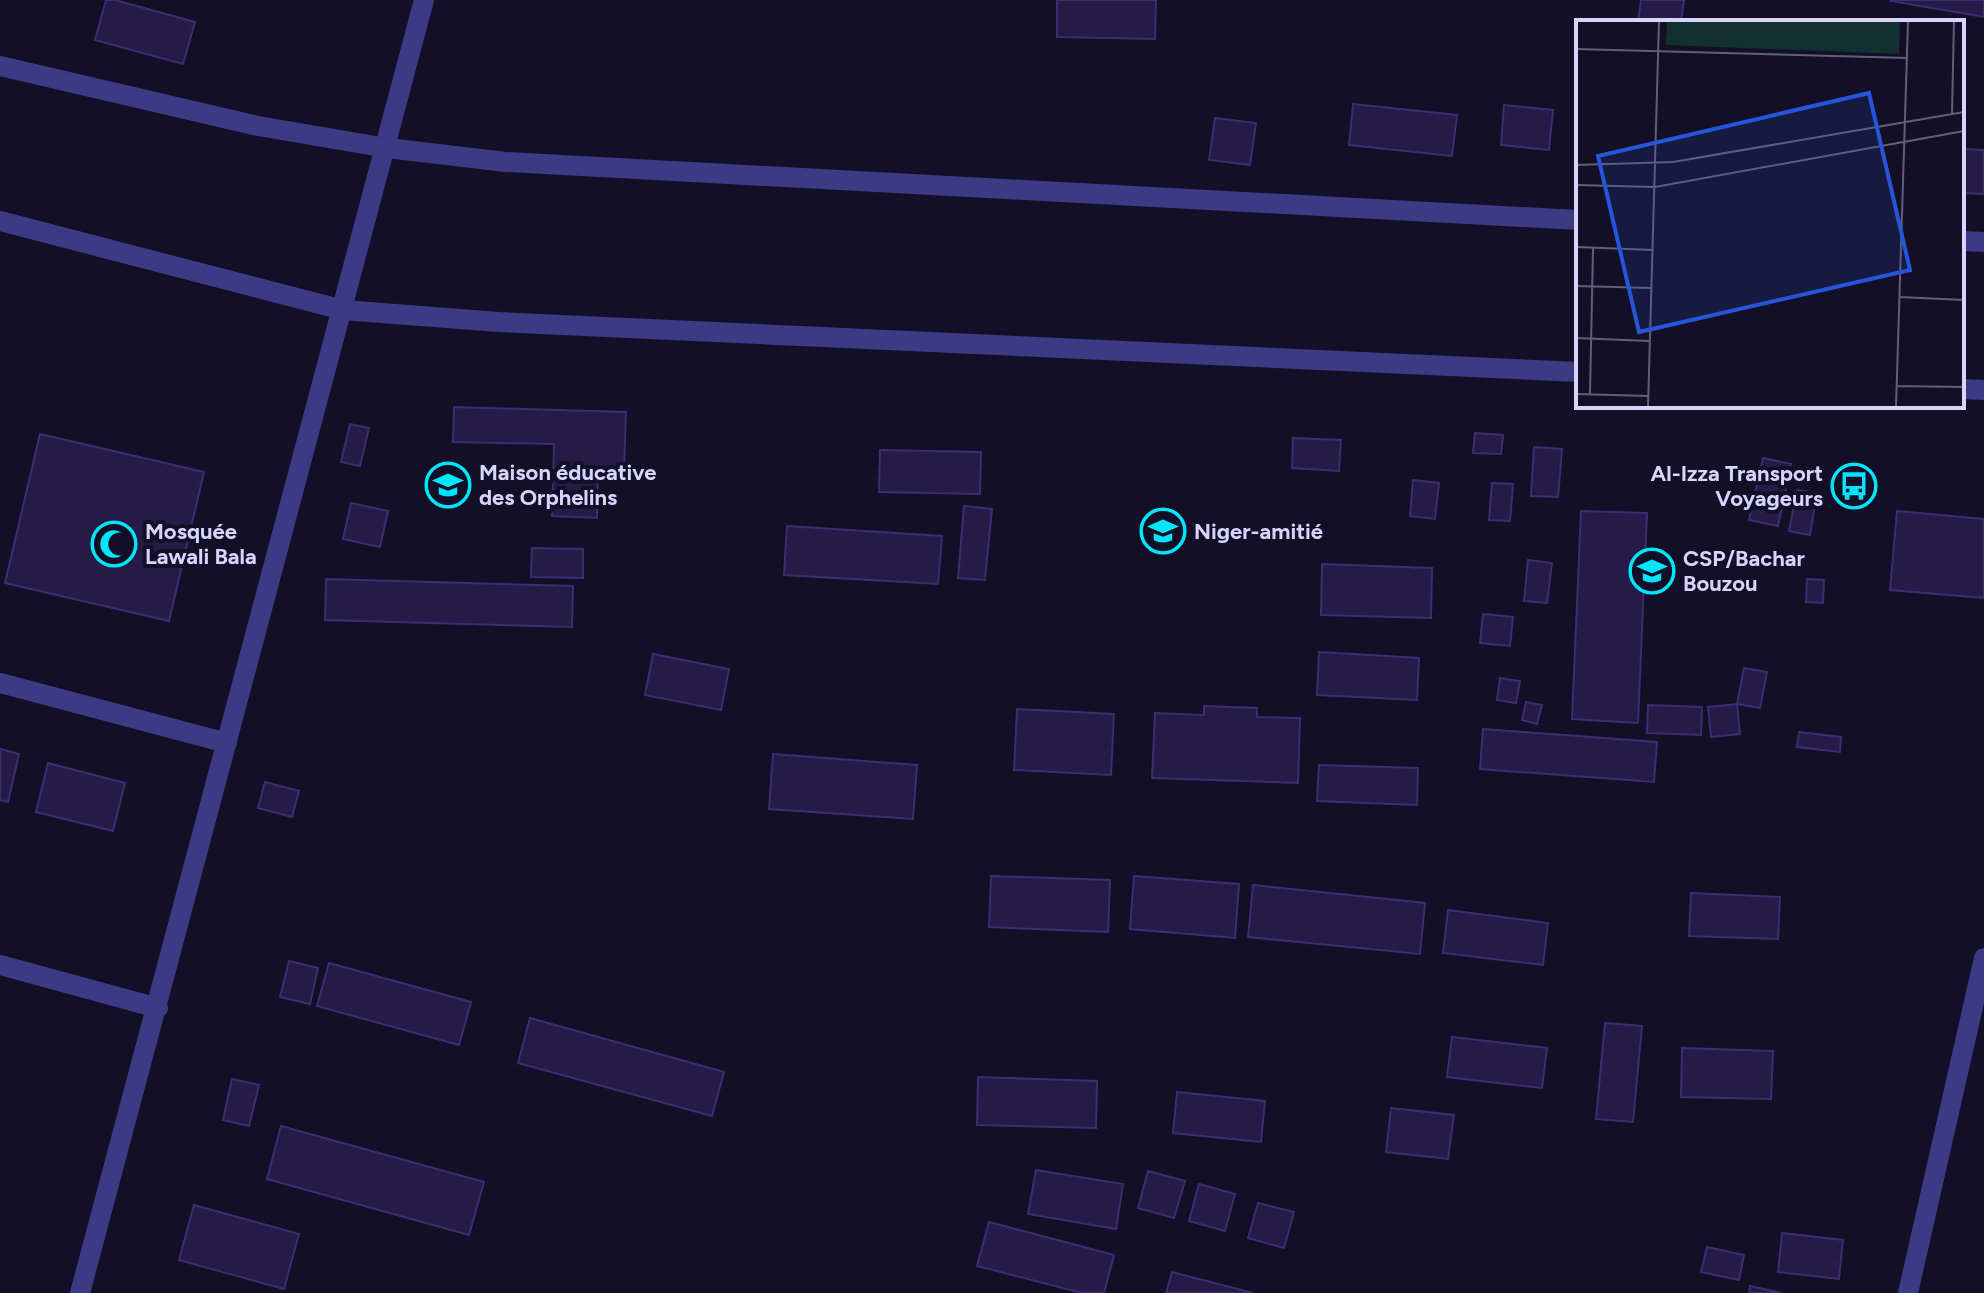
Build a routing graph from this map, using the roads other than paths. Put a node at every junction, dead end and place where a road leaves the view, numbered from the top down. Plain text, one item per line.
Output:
1 (424, 0) edge
2 (0, 66) edge
3 (387, 148) junction
4 (1576, 220) edge
5 (0, 221) edge
6 (1964, 241) edge
7 (1984, 242) edge
8 (343, 310) junction
9 (1576, 372) edge
10 (1964, 389) edge
11 (1984, 390) edge
12 (0, 683) edge
13 (227, 743) junction
14 (1984, 958) edge
15 (0, 965) edge
16 (158, 1008) junction
17 (80, 1293) edge
18 (1908, 1293) edge

1 - 3 street
2 - 3 street
3 - 4 street
3 - 8 street
5 - 8 street
6 - 7 street
8 - 9 street
8 - 13 street
10 - 11 street
12 - 13 street
13 - 16 street
14 - 18 street
15 - 16 street
16 - 17 street

